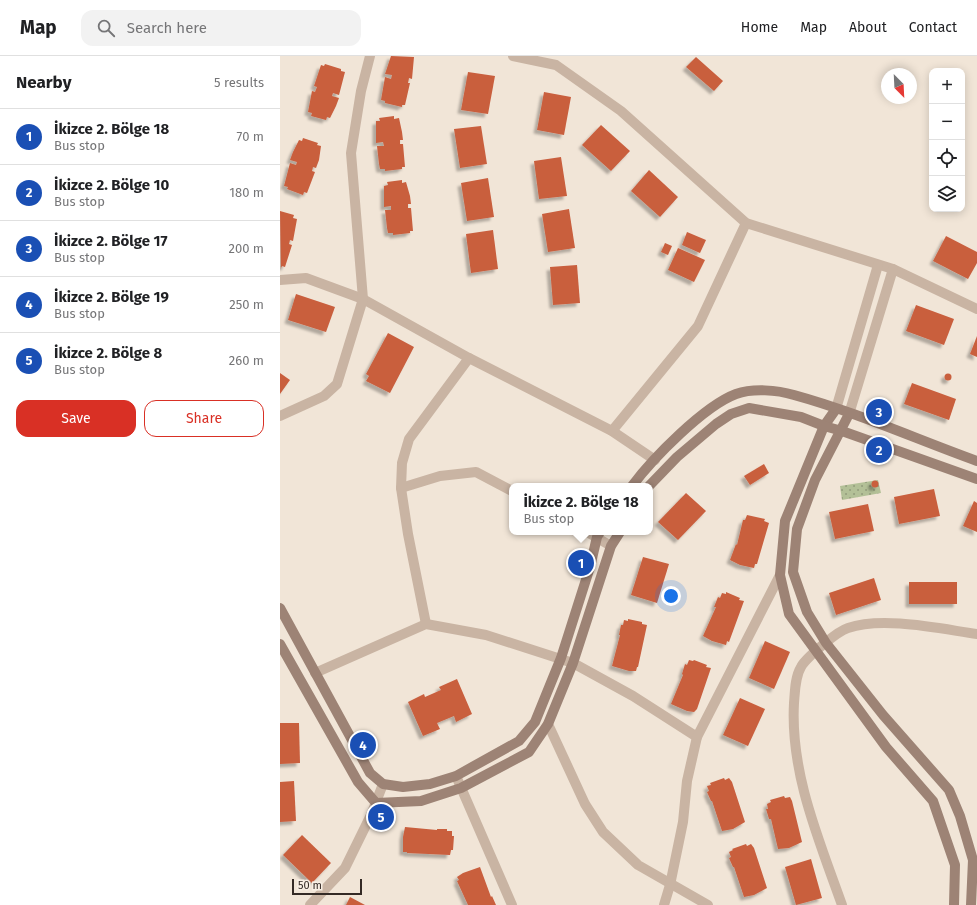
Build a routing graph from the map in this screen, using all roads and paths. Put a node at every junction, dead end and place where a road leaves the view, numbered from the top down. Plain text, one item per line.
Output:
1 (370, 56) edge
2 (513, 56) edge
3 (746, 223) junction
4 (878, 265) junction
5 (893, 269) junction
6 (280, 280) edge
7 (363, 299) junction
8 (977, 309) edge
9 (468, 358) junction
10 (836, 409) junction
11 (850, 414) junction
12 (280, 416) edge
13 (824, 426) junction
14 (612, 431) junction
15 (842, 431) junction
16 (655, 460) junction
17 (977, 461) edge
18 (977, 479) edge
19 (635, 483) edge
20 (652, 483) edge
21 (401, 488) junction
22 (509, 489) edge
23 (595, 535) edge
24 (596, 535) edge
25 (618, 535) edge
26 (611, 546) junction
27 (780, 575) junction
28 (280, 608) edge
29 (426, 624) junction
30 (977, 634) edge
31 (826, 643) junction
32 (280, 644) edge
33 (815, 651) junction
34 (561, 658) junction
35 (573, 663) junction
36 (316, 673) junction
37 (548, 724) junction
38 (697, 736) junction
39 (456, 776) junction
40 (383, 784) junction
41 (461, 788) junction
42 (376, 803) junction
43 (670, 885) junction
44 (310, 905) edge
45 (512, 905) edge
46 (664, 905) edge
47 (708, 905) edge
48 (842, 905) edge
49 (954, 905) edge
50 (971, 905) edge

1 - 7 street
2 - 3 street
3 - 4 street
3 - 14 street
4 - 5 street
4 - 10 street
5 - 8 street
5 - 11 street
6 - 7 street
7 - 9 street
7 - 12 street
9 - 14 street
9 - 21 street
10 - 11 main road
10 - 13 main road
10 - 16 main road
11 - 15 main road
11 - 17 main road
13 - 15 main road
13 - 20 main road
13 - 27 main road
14 - 16 street
15 - 18 main road
15 - 31 main road
16 - 19 main road
21 - 22 street
21 - 29 street
23 - 34 main road
24 - 26 street
25 - 26 main road
26 - 35 main road
27 - 33 main road
27 - 38 street
28 - 36 main road
29 - 34 street
29 - 36 street
30 - 31 street
31 - 33 street
31 - 50 main road
32 - 42 main road
33 - 48 street
33 - 49 main road
34 - 35 street
34 - 39 main road
35 - 37 main road
35 - 38 street
36 - 40 main road
37 - 41 main road
37 - 43 street
38 - 43 street
39 - 40 main road
39 - 41 street
40 - 42 street
41 - 42 main road
41 - 45 street
42 - 44 street
43 - 46 street
43 - 47 street

